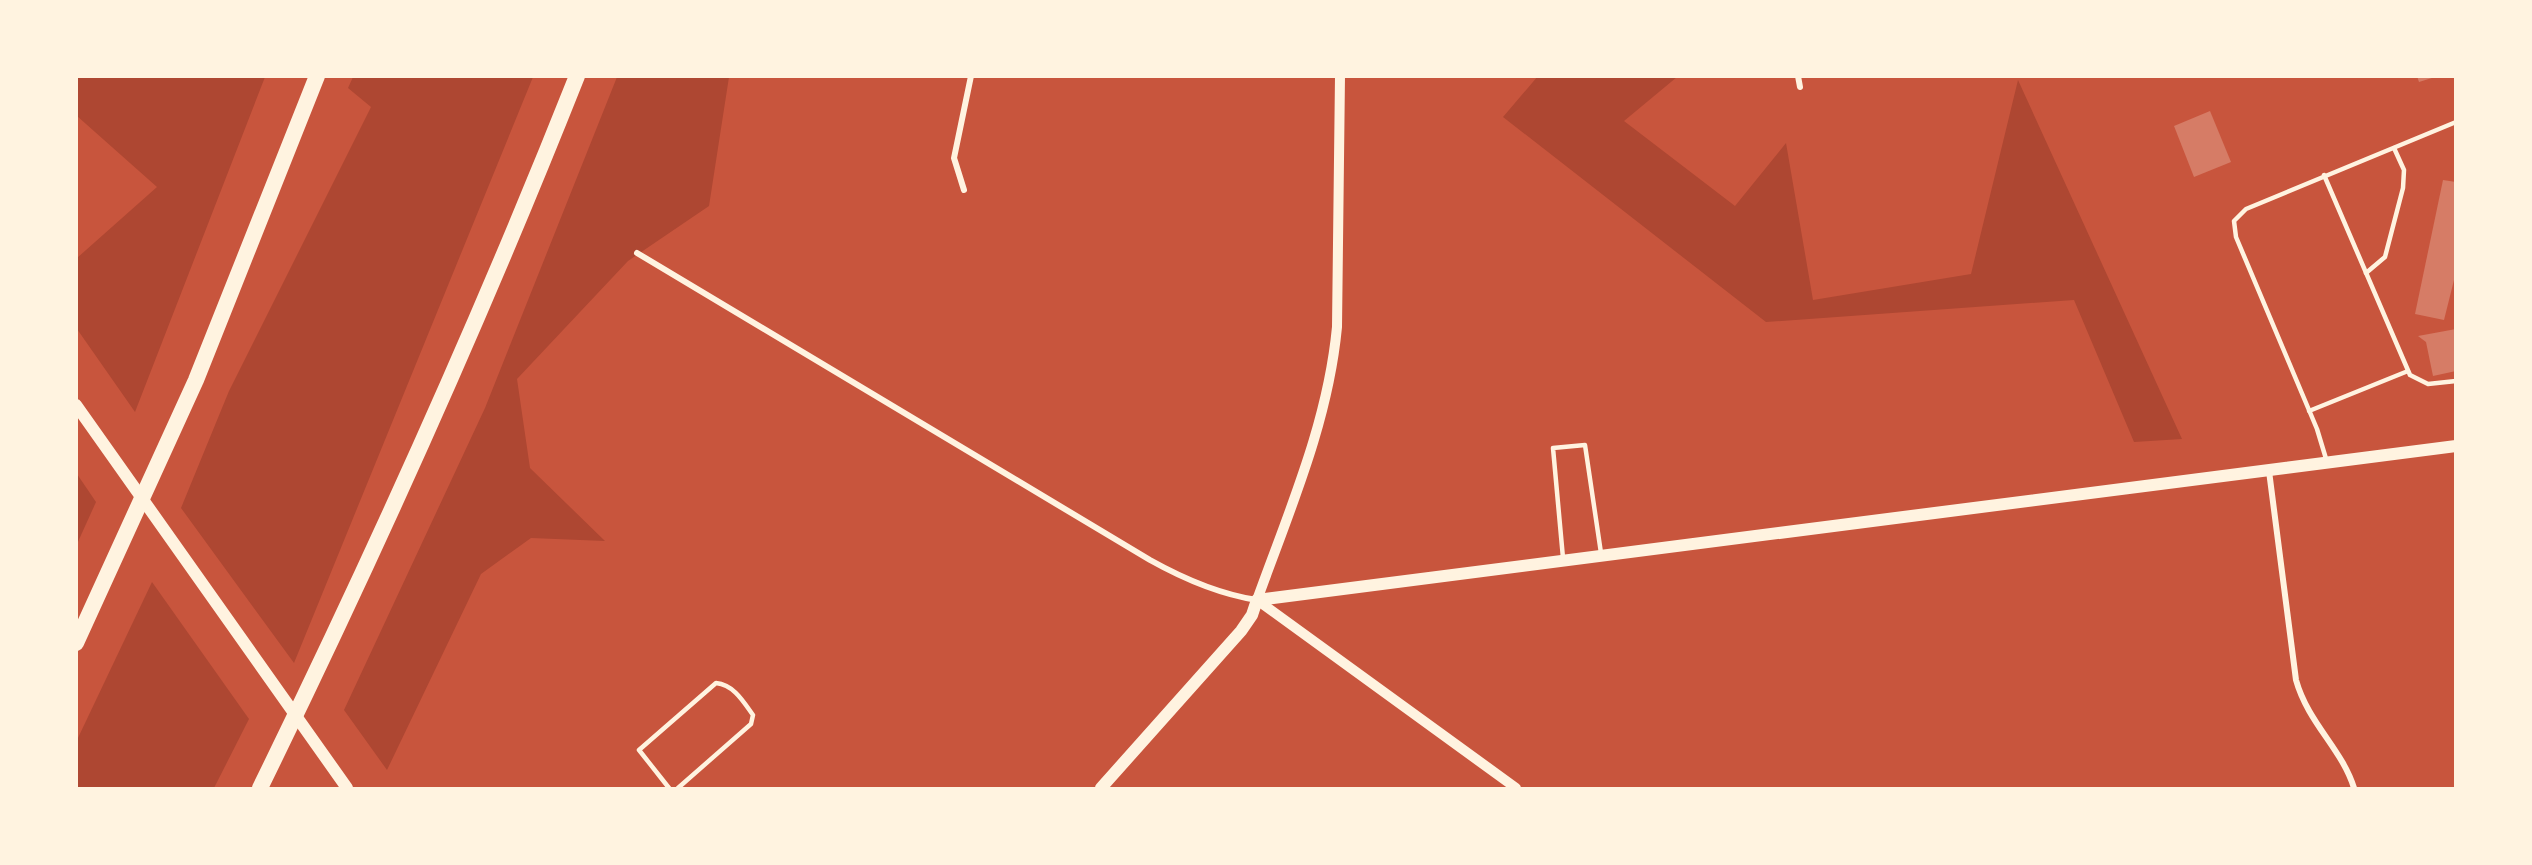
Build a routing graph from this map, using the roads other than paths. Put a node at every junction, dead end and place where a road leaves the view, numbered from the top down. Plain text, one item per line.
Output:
1 (317, 76) edge
2 (577, 76) edge
3 (971, 76) edge
4 (1340, 76) edge
5 (1798, 76) edge
6 (1800, 87) dead end
7 (2456, 122) edge
8 (2394, 147) junction
9 (2324, 175) junction
10 (964, 190) dead end
11 (637, 253) dead end
12 (2366, 273) junction
13 (2408, 371) junction
14 (2456, 381) edge
15 (76, 405) edge
16 (2309, 411) junction
17 (2456, 446) edge
18 (2326, 462) junction
19 (2269, 471) junction
20 (1601, 556) junction
21 (1563, 561) junction
22 (1257, 600) junction
23 (76, 643) edge
24 (260, 789) edge
25 (347, 789) edge
26 (669, 789) edge
27 (678, 789) edge
28 (1101, 789) edge
29 (1516, 789) edge
30 (2354, 789) edge

1 - 23 highway
2 - 24 highway
3 - 10 street
4 - 22 street
5 - 6 street
7 - 8 lane
8 - 9 lane
8 - 12 lane
9 - 12 lane
9 - 16 lane
11 - 22 street
12 - 13 lane
13 - 14 lane
13 - 16 lane
15 - 25 main road
16 - 18 lane
17 - 18 main road
18 - 19 main road
19 - 20 main road
19 - 30 street
20 - 21 main road
20 - 21 lane
21 - 22 main road
22 - 28 main road
22 - 29 street
26 - 27 lane

